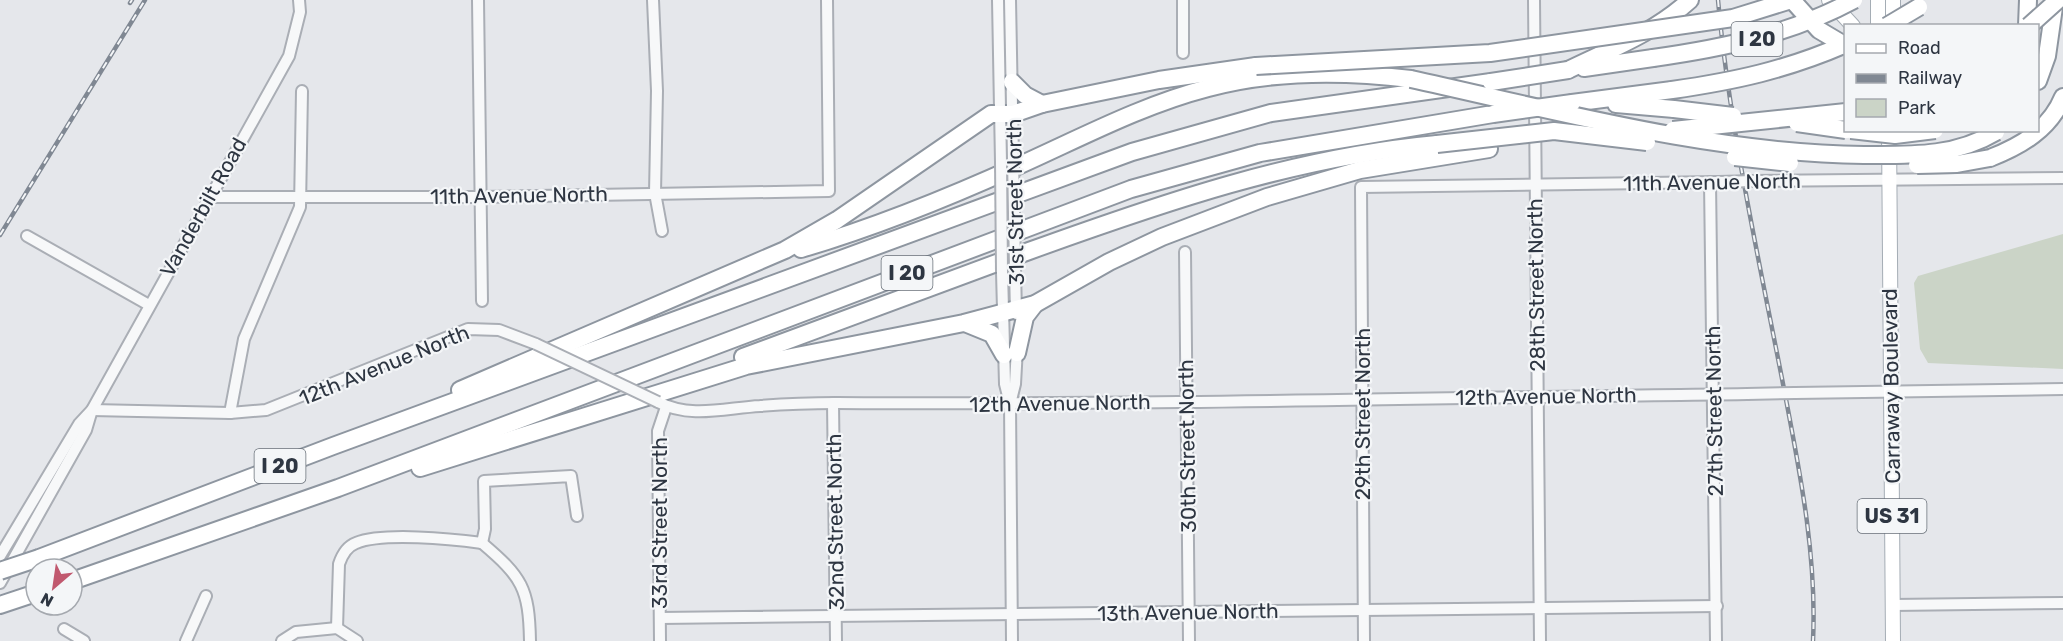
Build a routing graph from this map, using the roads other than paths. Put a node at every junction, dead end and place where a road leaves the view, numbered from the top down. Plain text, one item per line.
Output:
1 (299, 0) edge
2 (478, 0) edge
3 (653, 0) edge
4 (827, 0) edge
5 (998, 0) edge
6 (1010, 0) edge
7 (1183, 0) edge
8 (1533, 0) edge
9 (1690, 0) edge
10 (1792, 0) edge
11 (1829, 0) edge
12 (1854, 0) edge
13 (1878, 0) edge
14 (1925, 0) edge
15 (2028, 0) edge
16 (2057, 0) edge
17 (1894, 1) edge
18 (1851, 24) edge
19 (1878, 24) edge
20 (1890, 24) edge
21 (1893, 24) edge
22 (2028, 24) edge
23 (2030, 24) edge
24 (1844, 44) edge
25 (1844, 45) edge
26 (1183, 53) dead end
27 (1568, 70) junction
28 (2039, 76) edge
29 (1012, 82) junction
30 (302, 91) dead end
31 (2063, 97) edge
32 (1598, 100) junction
33 (1042, 104) junction
34 (1844, 112) edge
35 (1006, 113) junction
36 (1844, 130) edge
37 (2039, 131) edge
38 (1869, 132) edge
39 (1889, 132) edge
40 (1919, 132) edge
41 (1995, 132) edge
42 (2037, 132) edge
43 (2063, 178) edge
44 (1888, 179) junction
45 (1714, 182) junction
46 (1535, 184) junction
47 (1360, 187) joint
48 (655, 193) junction
49 (301, 196) junction
50 (208, 197) junction
51 (481, 197) junction
52 (662, 231) dead end
53 (27, 236) dead end
54 (1185, 252) dead end
55 (763, 260) junction
56 (482, 301) dead end
57 (1035, 304) junction
58 (149, 305) junction
59 (1010, 310) junction
60 (964, 323) junction
61 (1010, 354) junction
62 (2063, 390) edge
63 (1891, 392) junction
64 (1713, 394) junction
65 (1538, 397) junction
66 (1362, 399) junction
67 (1187, 401) junction
68 (833, 403) junction
69 (662, 404) junction
70 (1010, 404) junction
71 (92, 410) junction
72 (230, 413) junction
73 (557, 427) junction
74 (333, 446) junction
75 (338, 488) junction
76 (577, 516) dead end
77 (482, 543) junction
78 (0, 556) edge
79 (0, 571) edge
80 (84, 577) edge
81 (0, 583) edge
82 (206, 596) dead end
83 (24, 597) edge
84 (2063, 603) edge
85 (0, 605) edge
86 (1893, 605) junction
87 (1717, 606) junction
88 (1540, 608) junction
89 (1364, 610) junction
90 (1189, 612) junction
91 (1012, 614) junction
92 (836, 616) junction
93 (660, 618) junction
94 (337, 628) junction
95 (64, 629) dead end
96 (84, 641) edge
97 (186, 641) edge
98 (282, 641) edge
99 (357, 641) edge
100 (530, 641) edge
101 (660, 641) edge
102 (836, 641) edge
103 (1012, 641) edge
104 (1189, 641) edge
105 (1364, 641) edge
106 (1540, 641) edge
107 (1716, 641) edge
108 (1893, 641) edge

1 - 50 street, Vanderbilt Road
2 - 51 street
3 - 48 street
4 - 48 street, 11th Avenue North
5 - 35 street, 31st Street North
6 - 29 street, 31st Street North
7 - 26 street
8 - 46 street, 28th Street North
9 - 27 highway, bridge
10 - 24 highway, bridge
10 - 33 highway, bridge
11 - 18 main road
12 - 27 highway, I 20, bridge
13 - 19 main road
14 - 20 highway, bridge
15 - 22 highway
16 - 23 highway, bridge
16 - 28 highway
17 - 21 main road
25 - 32 highway, I 20, bridge
27 - 74 highway, I 20, bridge
29 - 33 highway
29 - 35 street, 31st Street North
30 - 49 street
31 - 37 highway, bridge
32 - 36 highway, bridge
32 - 75 highway, I 20, bridge
33 - 35 highway
34 - 57 highway, bridge
35 - 55 highway
35 - 59 street, 31st Street North, bridge
35 - 59 street, 31st Street North, bridge
38 - 40 highway, bridge
39 - 44 main road, Carraway Boulevard / US 31
41 - 55 highway, bridge
42 - 73 highway, bridge
43 - 44 street, 11th Avenue North
44 - 45 street, 11th Avenue North, bridge
44 - 63 main road, Carraway Boulevard / US 31
45 - 46 street, 11th Avenue North
45 - 64 street, 27th Street North
46 - 47 street, 11th Avenue North
46 - 65 street, 28th Street North
47 - 66 street, 29th Street North
48 - 51 street, 11th Avenue North
48 - 52 street
49 - 50 street, 11th Avenue North
49 - 51 street, 11th Avenue North
49 - 72 street
50 - 58 street, Vanderbilt Road
51 - 56 street
53 - 58 street
54 - 67 street, 30th Street North
55 - 74 highway
57 - 59 highway
57 - 61 highway
58 - 71 street, Vanderbilt Road
59 - 60 highway
59 - 61 street, 31st Street North
60 - 61 highway
60 - 73 highway
61 - 70 street, 31st Street North
62 - 63 street, 12th Avenue North
63 - 64 street, 12th Avenue North, bridge
63 - 86 main road, Carraway Boulevard / US 31
64 - 65 street, 12th Avenue North
64 - 87 street, 27th Street North
65 - 66 street, 12th Avenue North
65 - 88 street, 28th Street North
66 - 67 street, 12th Avenue North
66 - 89 street, 29th Street North
67 - 70 street, 12th Avenue North
67 - 90 street, 30th Street North
68 - 69 street, 12th Avenue North
68 - 70 street, 12th Avenue North
68 - 92 street, 32nd Street North
69 - 72 street, 12th Avenue North, bridge
69 - 93 street, 33rd Street North
70 - 91 street, 31st Street North
71 - 72 street, 12th Avenue North
71 - 78 street, Vanderbilt Road
71 - 81 street, Vanderbilt Road
73 - 75 highway
74 - 79 highway, I 20, bridge
75 - 80 highway, I 20
76 - 77 street
77 - 94 street
77 - 100 street
82 - 97 street
83 - 85 highway
84 - 86 street
86 - 108 main road, Carraway Boulevard / US 31
87 - 88 street, 13th Avenue North
87 - 107 street, 27th Street North
88 - 89 street, 13th Avenue North
88 - 106 street, 28th Street North
89 - 90 street, 13th Avenue North
89 - 105 street, 29th Street North
90 - 91 street, 13th Avenue North
90 - 104 street, 30th Street North
91 - 92 street, 13th Avenue North
91 - 103 street, 31st Street North
92 - 93 street, 13th Avenue North
92 - 102 street, 32nd Street North
93 - 101 street, 33rd Street North
94 - 98 street
94 - 99 street
95 - 96 street

